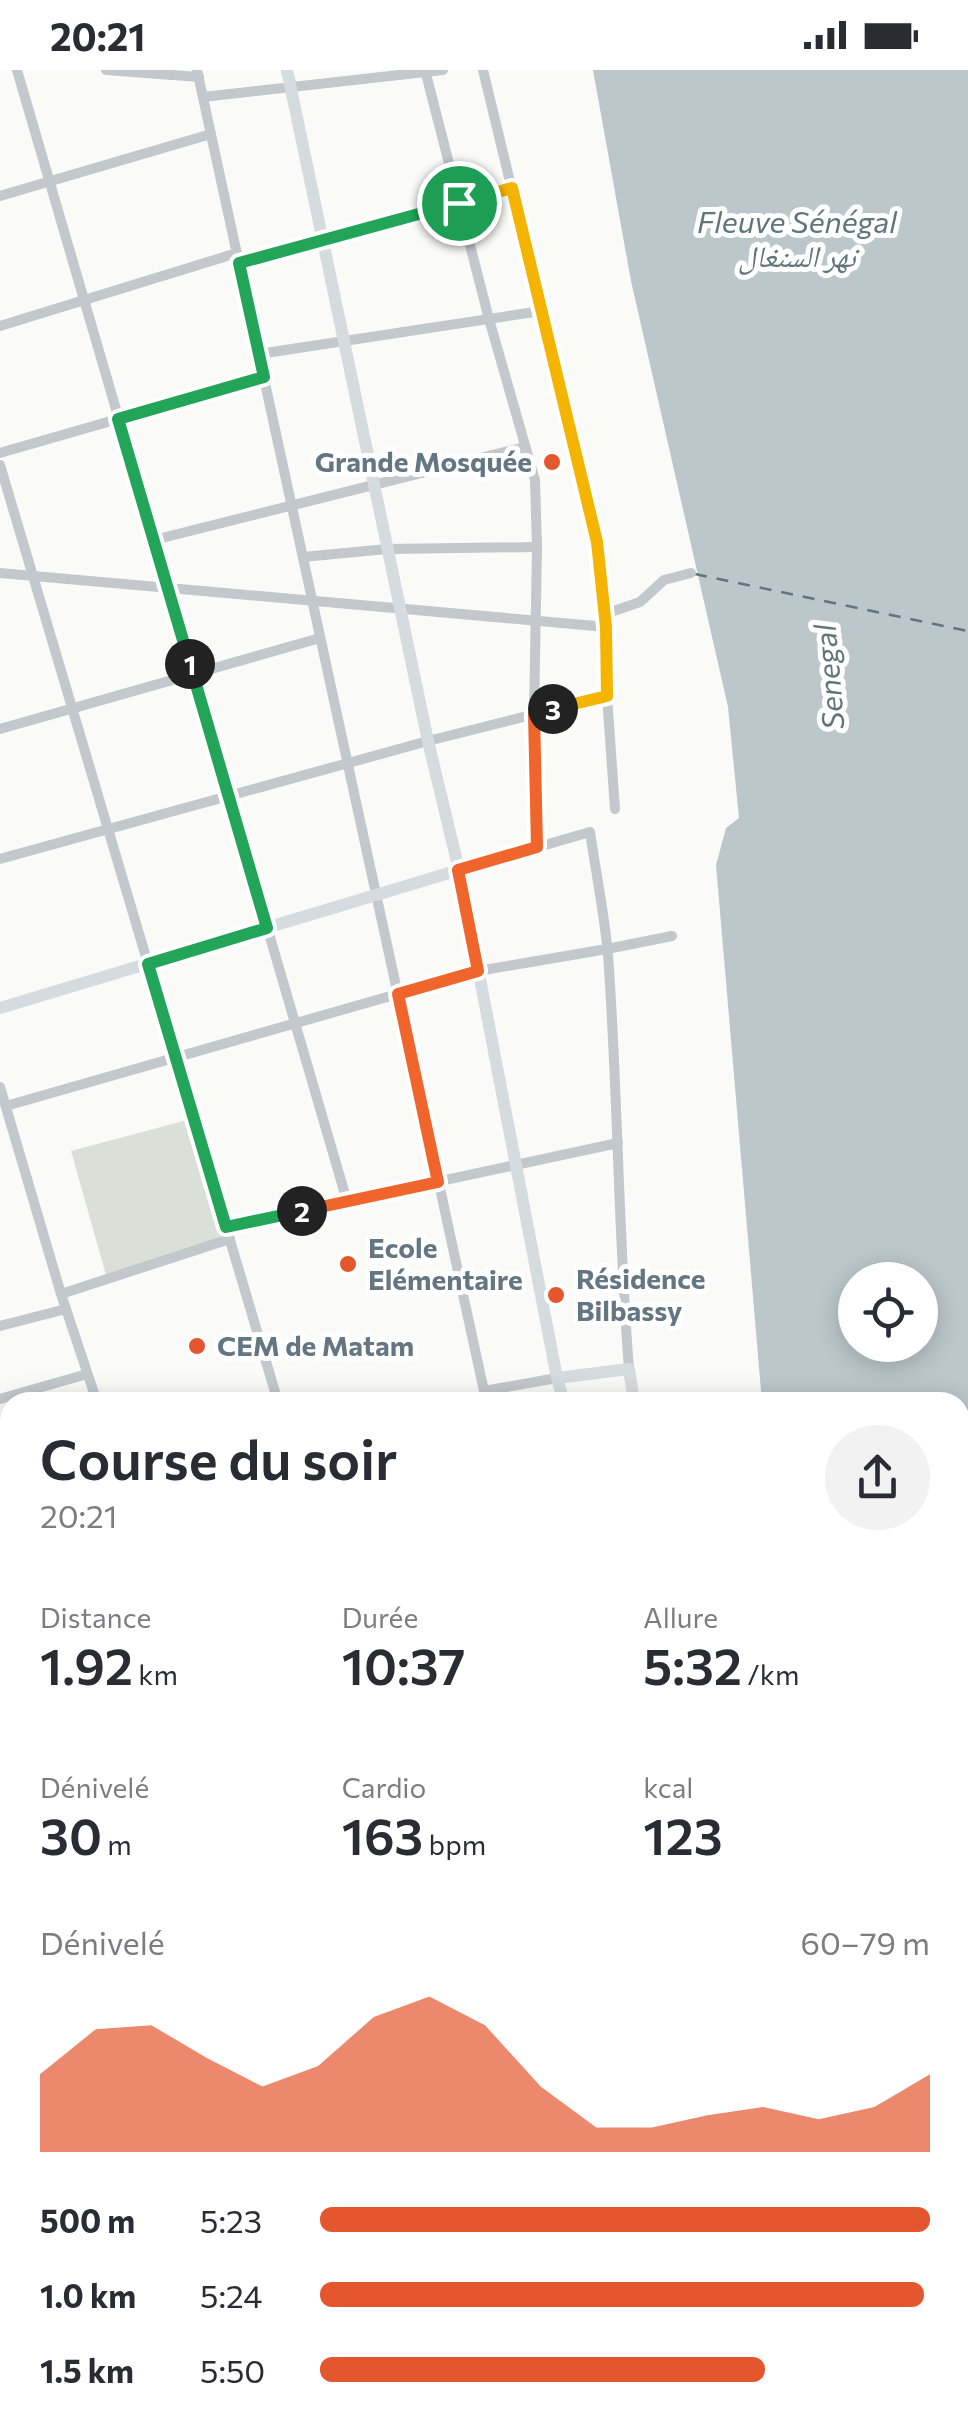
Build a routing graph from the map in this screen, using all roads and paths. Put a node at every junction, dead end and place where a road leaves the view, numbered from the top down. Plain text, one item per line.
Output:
1 (16, 70) edge
2 (106, 70) edge
3 (286, 70) edge
4 (443, 70) edge
5 (483, 70) edge
6 (426, 71) edge
7 (198, 74) edge
8 (290, 88) junction
9 (203, 97) junction
10 (211, 134) junction
11 (49, 182) junction
12 (512, 188) junction
13 (0, 196) edge
14 (459, 203) junction
15 (322, 241) junction
16 (238, 258) junction
17 (84, 300) junction
18 (541, 311) junction
19 (488, 319) junction
20 (0, 326) edge
21 (344, 341) junction
22 (259, 354) junction
23 (264, 377) junction
24 (118, 419) junction
25 (525, 446) junction
26 (0, 453) edge
27 (0, 465) edge
28 (374, 483) junction
29 (291, 504) junction
30 (154, 540) junction
31 (536, 547) junction
32 (388, 548) junction
33 (303, 557) junction
34 (0, 573) edge
35 (692, 573) dead end
36 (33, 576) junction
37 (168, 590) junction
38 (312, 601) junction
39 (400, 610) junction
40 (605, 614) junction
41 (536, 621) junction
42 (606, 627) junction
43 (320, 638) junction
44 (193, 673) junction
45 (607, 696) junction
46 (72, 708) junction
47 (534, 714) junction
48 (0, 729) edge
49 (428, 741) junction
50 (348, 764) junction
51 (229, 797) junction
52 (614, 810) dead end
53 (108, 831) junction
54 (537, 847) junction
55 (0, 859) edge
56 (458, 870) junction
57 (376, 894) junction
58 (267, 928) junction
59 (672, 936) dead end
60 (608, 949) junction
61 (148, 964) junction
62 (478, 971) junction
63 (398, 994) junction
64 (0, 1008) edge
65 (295, 1023) junction
66 (176, 1057) junction
67 (0, 1087) edge
68 (6, 1106) junction
69 (618, 1142) junction
70 (514, 1165) junction
71 (438, 1182) junction
72 (347, 1201) junction
73 (228, 1233) junction
74 (61, 1294) junction
75 (66, 1309) junction
76 (0, 1326) edge
77 (629, 1369) junction
78 (88, 1374) junction
79 (558, 1378) junction
80 (27, 1392) edge
81 (94, 1392) edge
82 (275, 1392) edge
83 (562, 1392) edge
84 (632, 1392) edge

1 - 11 street
2 - 7 street
3 - 8 main road
4 - 6 street
5 - 12 street
6 - 8 street
6 - 14 street
7 - 9 street
8 - 9 street
8 - 15 main road
9 - 10 street
10 - 11 street
10 - 16 street
11 - 13 street
11 - 17 street
12 - 14 street
12 - 18 street
14 - 15 street
14 - 19 street
15 - 16 street
15 - 21 main road
16 - 17 street
16 - 22 street
17 - 20 street
17 - 24 street
18 - 19 street
18 - 40 street
19 - 21 street
19 - 25 street
21 - 22 street
21 - 28 main road
22 - 23 street
23 - 24 street
23 - 29 street
24 - 26 street
24 - 30 street
25 - 28 street
25 - 31 street
27 - 36 street
28 - 29 street
28 - 32 main road
29 - 30 street
29 - 33 street
30 - 37 street
31 - 32 street
31 - 41 street
32 - 33 street
32 - 39 main road
33 - 38 street
34 - 36 street
35 - 40 street
36 - 37 street
36 - 46 street
37 - 38 street
37 - 44 street
38 - 39 street
38 - 43 street
39 - 41 street
39 - 49 main road
40 - 42 street
41 - 42 street
41 - 47 street
42 - 45 street
43 - 44 street
43 - 50 street
44 - 46 street
44 - 51 street
45 - 47 street
45 - 52 street
46 - 48 street
46 - 53 street
47 - 49 street
47 - 54 street
49 - 50 street
49 - 56 main road
50 - 51 street
50 - 57 street
51 - 53 street
51 - 58 street
53 - 55 street
53 - 61 street
54 - 56 street
54 - 60 street
56 - 57 main road
56 - 62 main road
57 - 58 main road
57 - 63 street
58 - 61 main road
58 - 65 street
59 - 60 street
60 - 62 street
60 - 69 street
61 - 64 main road
61 - 66 street
62 - 63 street
62 - 70 main road
63 - 65 street
63 - 71 street
65 - 66 street
65 - 72 street
66 - 68 street
66 - 73 street
67 - 68 street
68 - 74 street
69 - 70 street
69 - 77 street
70 - 71 street
70 - 79 main road
71 - 72 street
71 - 79 street
72 - 73 street
73 - 74 street
73 - 82 street
74 - 75 street
75 - 76 street
75 - 78 street
77 - 79 main road
77 - 84 main road
78 - 80 street
78 - 81 street
79 - 83 main road

